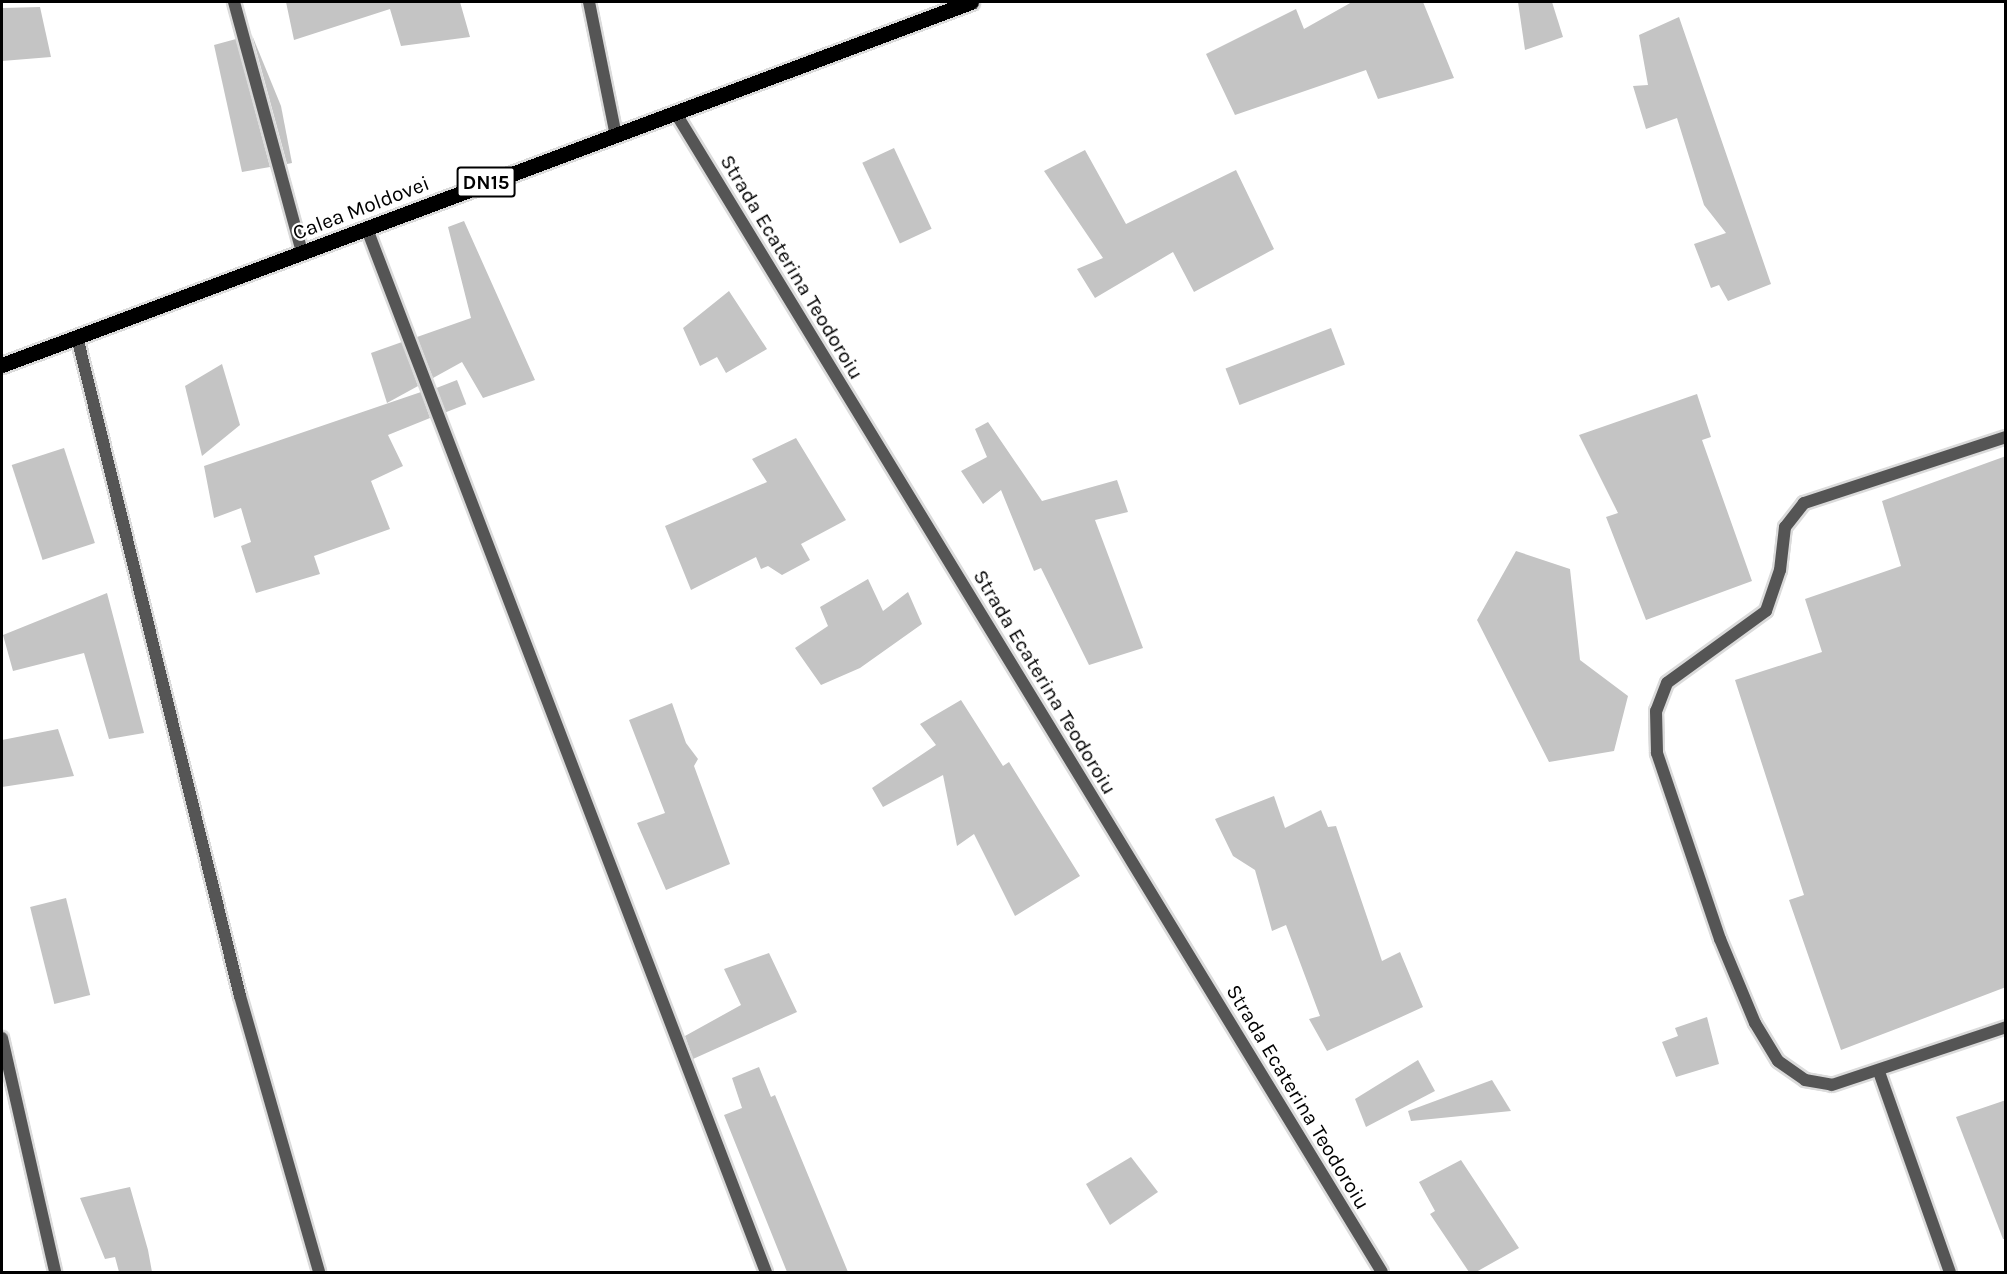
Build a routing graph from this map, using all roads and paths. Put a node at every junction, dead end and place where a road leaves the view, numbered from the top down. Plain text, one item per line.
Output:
1 (234, 2) edge
2 (589, 2) edge
3 (971, 2) edge
4 (675, 112) junction
5 (615, 131) junction
6 (367, 229) junction
7 (302, 253) junction
8 (77, 337) junction
9 (2, 365) edge
10 (2006, 437) edge
11 (2006, 1027) edge
12 (2, 1038) edge
13 (1879, 1072) junction
14 (55, 1272) edge
15 (319, 1272) edge
16 (766, 1272) edge
17 (1382, 1272) edge
18 (1950, 1272) edge

1 - 7 street
2 - 5 street
3 - 4 main road, Calea Moldovei / DN15
4 - 5 main road, Calea Moldovei / DN15
4 - 17 street, Strada Ecaterina Teodoroiu
5 - 6 main road, Calea Moldovei / DN15
6 - 7 main road, Calea Moldovei / DN15
6 - 16 street
7 - 8 main road, Calea Moldovei / DN15
8 - 9 main road, Calea Moldovei / DN15
8 - 15 street
10 - 13 street
11 - 13 street
12 - 14 street
13 - 18 street

